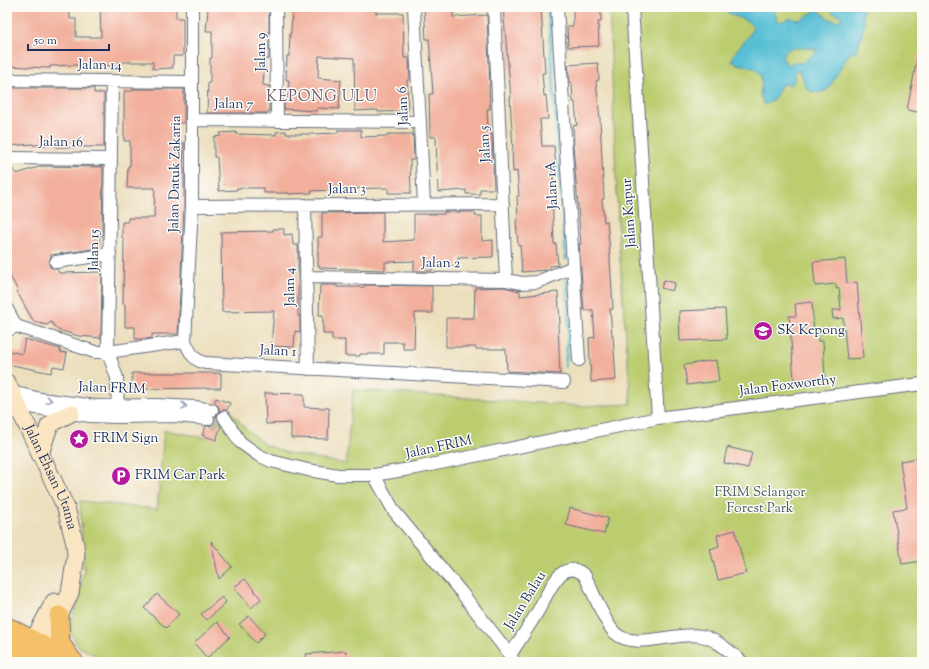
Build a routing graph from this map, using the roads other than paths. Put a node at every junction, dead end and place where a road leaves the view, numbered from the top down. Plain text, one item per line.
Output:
1 (192, 7) edge
2 (276, 7) edge
3 (414, 7) edge
4 (494, 7) edge
5 (557, 7) edge
6 (632, 7) edge
7 (7, 80) edge
8 (112, 81) junction
9 (192, 82) junction
10 (192, 120) junction
11 (277, 120) junction
12 (420, 122) junction
13 (11, 158) dead end
14 (111, 159) junction
15 (424, 204) junction
16 (504, 204) junction
17 (305, 205) junction
18 (192, 206) junction
19 (110, 254) junction
20 (56, 262) dead end
21 (572, 266) junction
22 (306, 277) junction
23 (506, 280) junction
24 (7, 309) edge
25 (11, 329) edge
26 (185, 341) junction
27 (108, 352) junction
28 (579, 360) dead end
29 (308, 369) junction
30 (564, 382) dead end
31 (922, 384) edge
32 (10, 397) edge
33 (118, 412) junction
34 (71, 413) junction
35 (210, 414) tunnel mouth
36 (658, 418) junction
37 (222, 422) tunnel mouth
38 (40, 454) junction
39 (374, 475) junction
40 (73, 576) junction
41 (59, 616) junction
42 (7, 627) edge
43 (7, 645) edge
44 (7, 654) edge
45 (31, 656) edge
46 (512, 658) edge
47 (74, 662) edge
48 (742, 662) edge

1 - 9 street, Jalan Datuk Zakaria
2 - 11 street, Jalan 9
3 - 12 street, Jalan 6
4 - 16 street, Jalan 5
5 - 21 street, Jalan 1A
6 - 36 street, Jalan Kapur
7 - 8 street, Jalan 14
8 - 9 street, Jalan 14
8 - 14 street, Jalan 15
9 - 10 street, Jalan Datuk Zakaria
10 - 11 street, Jalan 7
10 - 18 street, Jalan Datuk Zakaria
11 - 12 street, Jalan 7
12 - 15 street, Jalan 6
13 - 14 street, Jalan 16
14 - 19 street, Jalan 15
15 - 16 street, Jalan 3
15 - 17 street, Jalan 3
16 - 23 street, Jalan 5
17 - 18 street, Jalan 3
17 - 22 street, Jalan 4
18 - 26 street, Jalan Datuk Zakaria
19 - 20 street
19 - 27 street, Jalan 15
21 - 23 street, Jalan 2
21 - 28 street, Jalan 1A
22 - 23 street, Jalan 2
22 - 29 street, Jalan 4
24 - 25 street
25 - 27 street
26 - 27 street
26 - 29 street, Jalan 1
27 - 33 street, Jalan 15
29 - 30 street, Jalan 1
31 - 36 street, Jalan Foxworthy
32 -> 33 street, Jalan FRIM
32 - 34 street, Jalan FRIM
32 - 38 street, Jalan Ehsan Utama
33 - 34 street, Jalan FRIM
33 - 35 street, Jalan FRIM
34 - 38 street
36 - 39 street, Jalan FRIM
37 - 39 street, Jalan FRIM
38 - 40 street, Jalan Ehsan Utama
39 - 46 street
40 - 41 street, Jalan Ehsan Utama
40 - 45 street
41 - 45 street, Jalan Ehsan Utama
41 - 47 main road
42 - 45 main road
43 - 45 main road
44 - 45 main road
45 - 47 main road
46 - 48 street, Jalan Balau

